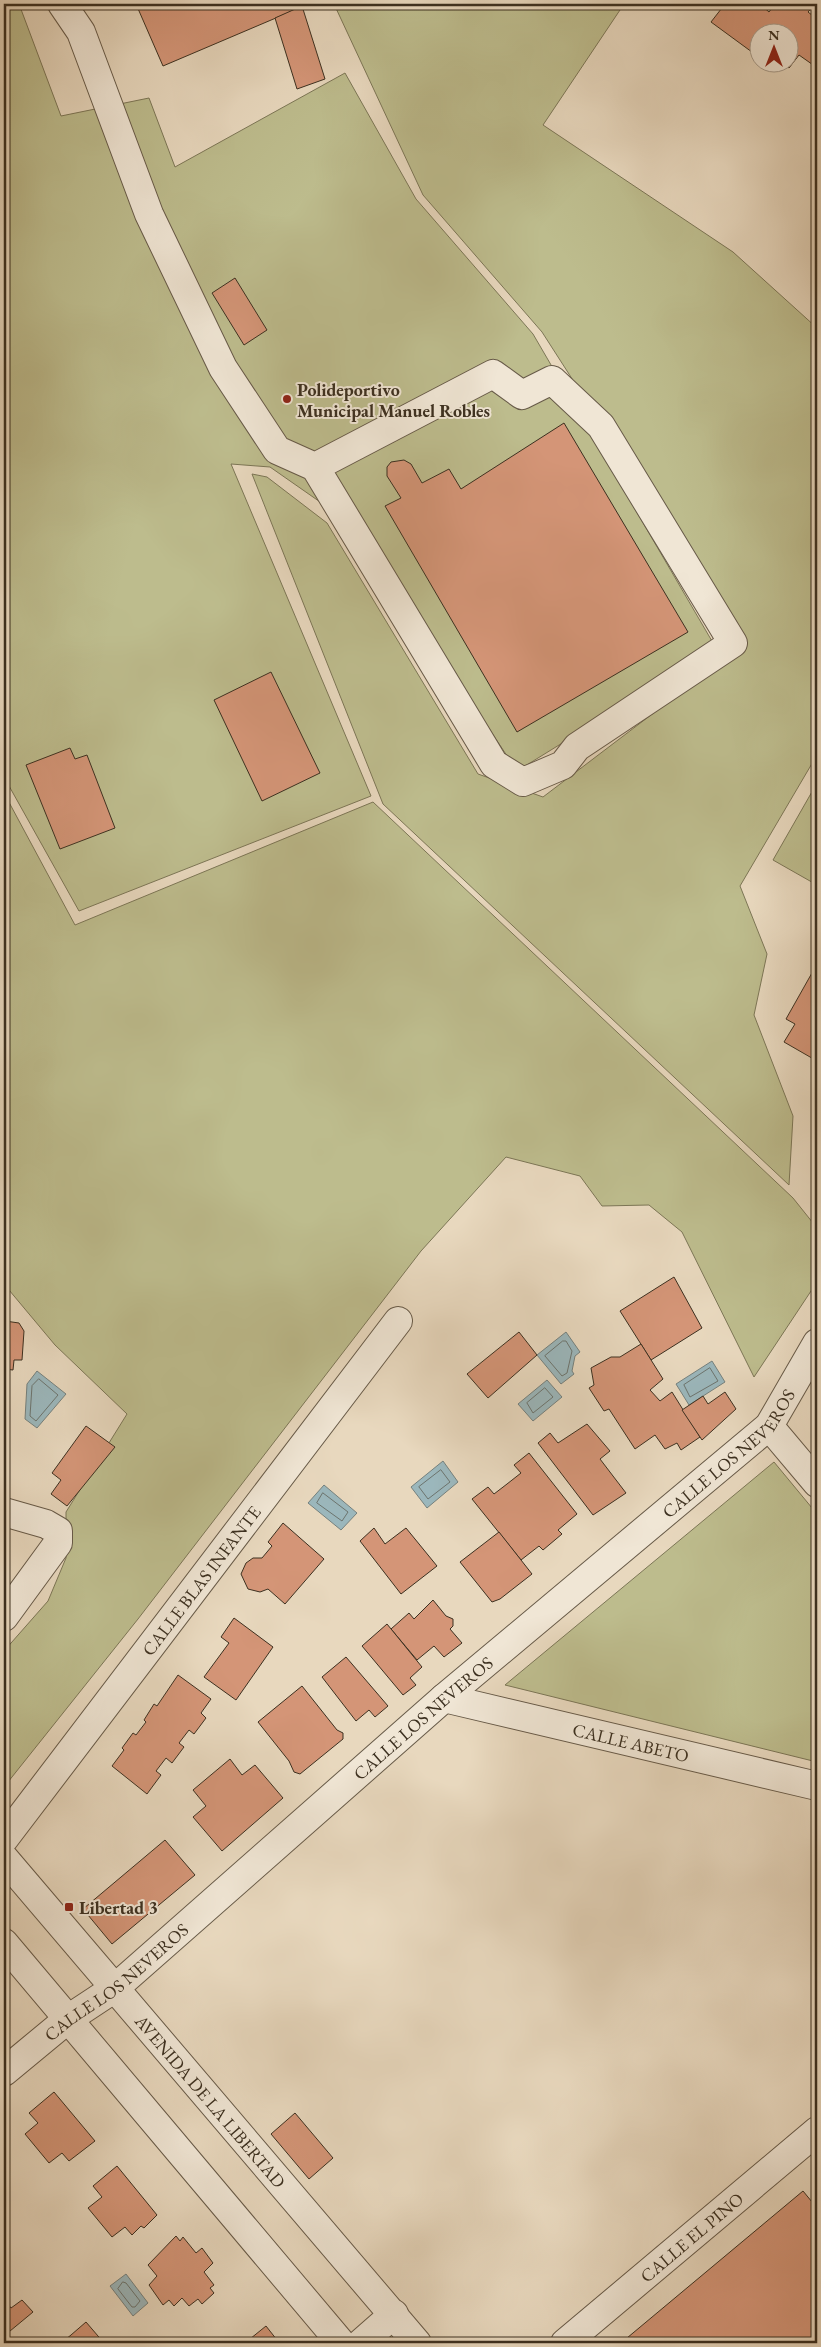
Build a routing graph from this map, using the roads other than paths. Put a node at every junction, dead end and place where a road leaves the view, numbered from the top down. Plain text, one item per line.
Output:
1 (62, 4) edge
2 (315, 467) junction
3 (398, 1321) dead end
4 (817, 1343) edge
5 (769, 1426) junction
6 (817, 1483) edge
7 (4, 1512) edge
8 (4, 1617) edge
9 (444, 1698) junction
10 (817, 1786) edge
11 (4, 1839) edge
12 (4, 1858) edge
13 (4, 1943) edge
14 (115, 1988) junction
15 (68, 2019) junction
16 (4, 2072) edge
17 (817, 2131) edge
18 (394, 2314) junction
19 (341, 2343) edge
20 (361, 2343) edge
21 (417, 2343) edge
22 (565, 2343) edge

1 - 2 street
2 - 2 street
3 - 11 street, CALLE BLAS INFANTE
4 - 5 street, CALLE LOS NEVEROS
5 - 6 street
5 - 9 street, CALLE LOS NEVEROS
7 - 8 street
9 - 10 street, CALLE ABETO
9 - 14 street, CALLE LOS NEVEROS
12 - 14 street, AVENIDA DE LA LIBERTAD
13 - 15 street
14 - 15 street, CALLE LOS NEVEROS
14 - 18 street, AVENIDA DE LA LIBERTAD
15 - 16 street, CALLE LOS NEVEROS
15 - 19 street
17 - 22 street, CALLE EL PINO
18 - 20 street
18 - 21 street, AVENIDA DE LA LIBERTAD

